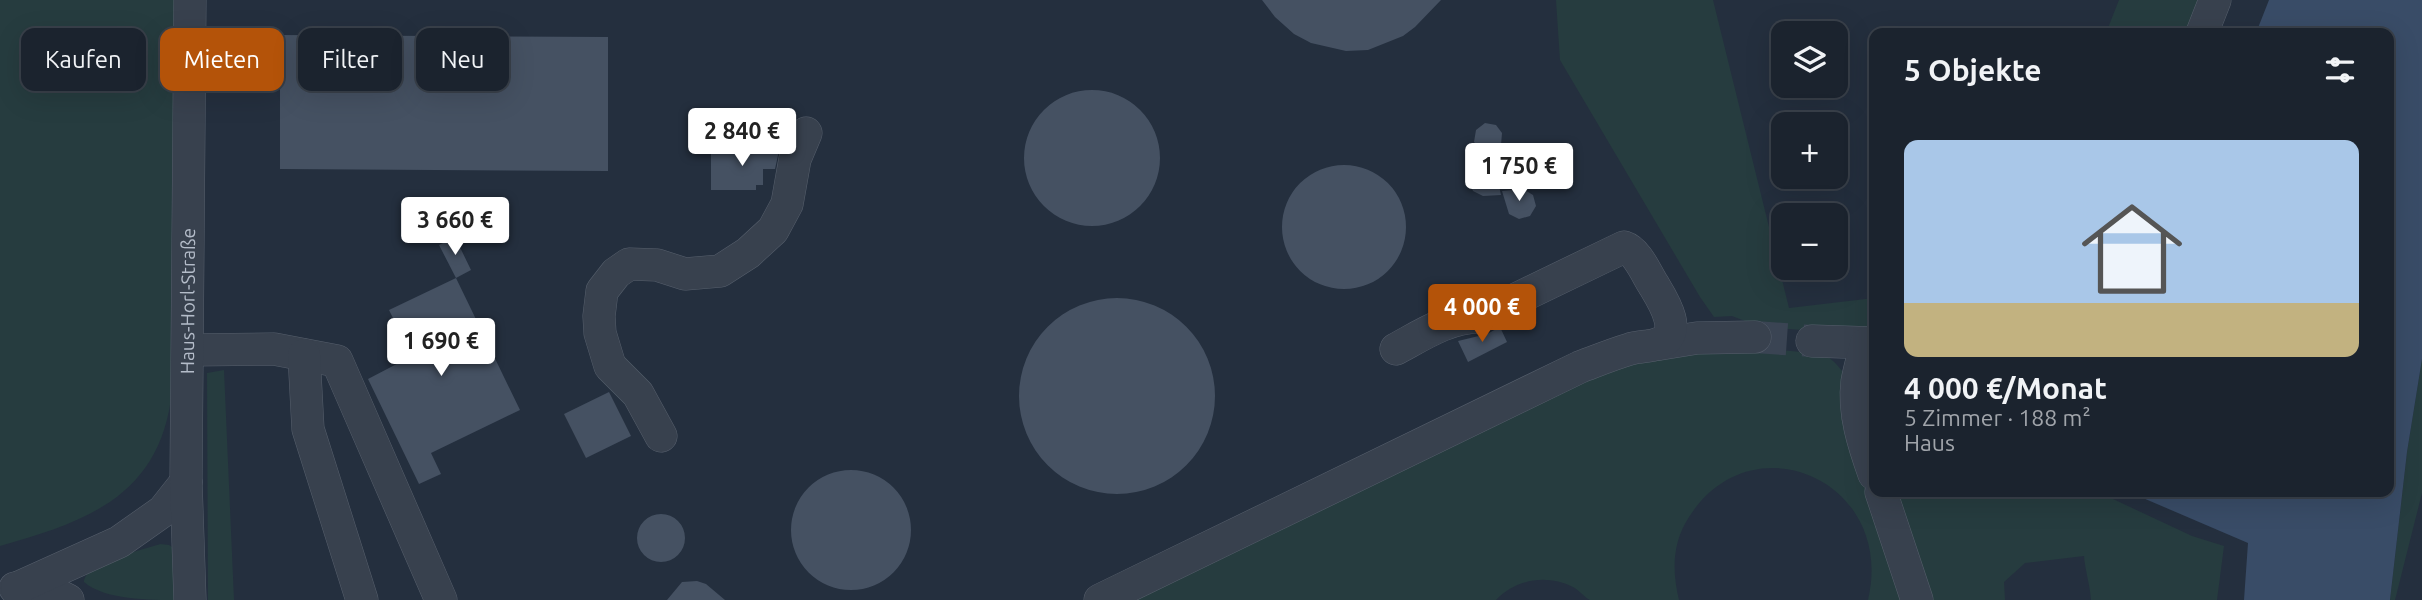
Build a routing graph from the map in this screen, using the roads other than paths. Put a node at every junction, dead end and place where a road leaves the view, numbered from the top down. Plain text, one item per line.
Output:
1 (190, 0) edge
2 (2216, 0) edge
3 (2204, 28) edge
4 (806, 133) dead end
5 (1755, 337) tunnel mouth
6 (1812, 341) tunnel mouth
7 (1660, 344) junction
8 (1869, 344) edge
9 (1869, 347) edge
10 (1396, 349) dead end
11 (188, 350) junction
12 (304, 355) junction
13 (661, 436) dead end
14 (1869, 455) edge
15 (186, 482) junction
16 (1883, 497) edge
17 (8, 587) edge
18 (68, 600) edge
19 (190, 600) edge
20 (362, 600) edge
21 (441, 600) edge
22 (1100, 600) edge
23 (1917, 600) edge

1 - 11 street, Haus-Horl-Straße
2 - 3 street
4 - 13 street
5 - 7 street
6 - 8 street
7 - 10 street
7 - 22 street
9 - 14 street
11 - 12 street
11 - 15 street, Haus-Horl-Straße
12 - 20 street
12 - 21 street
15 - 17 street
15 - 19 street, Haus-Horl-Straße
16 - 23 street
17 - 18 street

